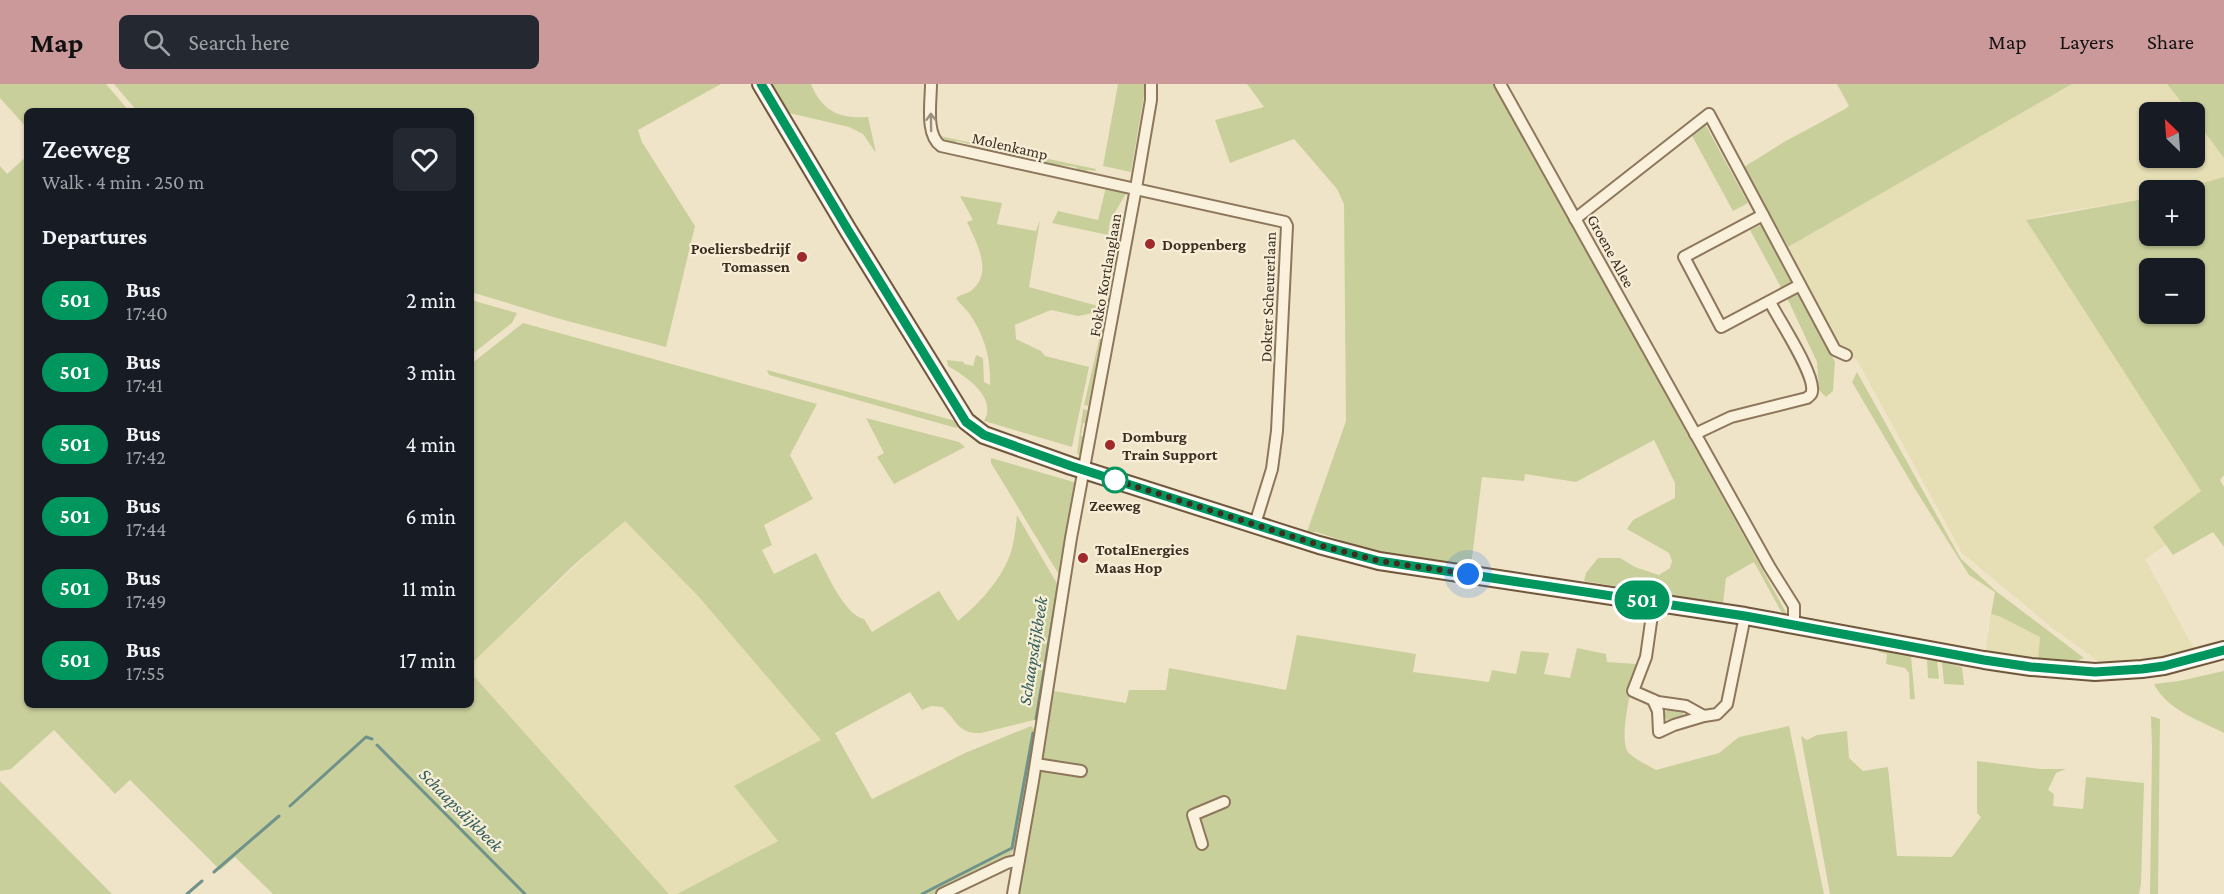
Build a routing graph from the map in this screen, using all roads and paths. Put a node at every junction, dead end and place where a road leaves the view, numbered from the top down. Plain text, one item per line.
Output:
1 (761, 84) edge
2 (931, 84) edge
3 (1151, 84) edge
4 (1500, 84) edge
5 (1136, 188) junction
6 (1763, 215) junction
7 (1575, 219) junction
8 (1800, 285) junction
9 (1770, 302) junction
10 (1846, 354) dead end
11 (1695, 434) junction
12 (1085, 470) junction
13 (1256, 524) junction
14 (1654, 601) junction
15 (1745, 616) junction
16 (1794, 625) junction
17 (2224, 650) edge
18 (1653, 700) junction
19 (1704, 716) junction
20 (1036, 764) junction
21 (1081, 771) dead end
22 (1224, 802) dead end
23 (1202, 844) dead end
24 (1019, 860) junction
25 (942, 894) edge
26 (1013, 894) edge

1 - 12 main road
5 -> 2 street, Molenkamp
3 - 5 street, Fokko Kortlanglaan
4 - 7 street, Groene Allee
5 - 12 street, Fokko Kortlanglaan
5 - 13 street, Dokter Scheurerlaan
6 - 7 street
6 - 8 street
6 - 9 street
7 - 11 street, Groene Allee
8 - 9 street
8 - 10 street
9 - 11 street
11 - 16 street, Groene Allee
12 - 13 main road
12 - 20 street
13 - 14 main road
14 - 15 main road
14 - 18 street
15 - 16 main road
15 - 19 street
16 - 17 main road
18 - 19 street
18 - 19 street
20 - 21 street
20 - 24 street
22 - 23 street
24 - 25 street
24 - 26 street

